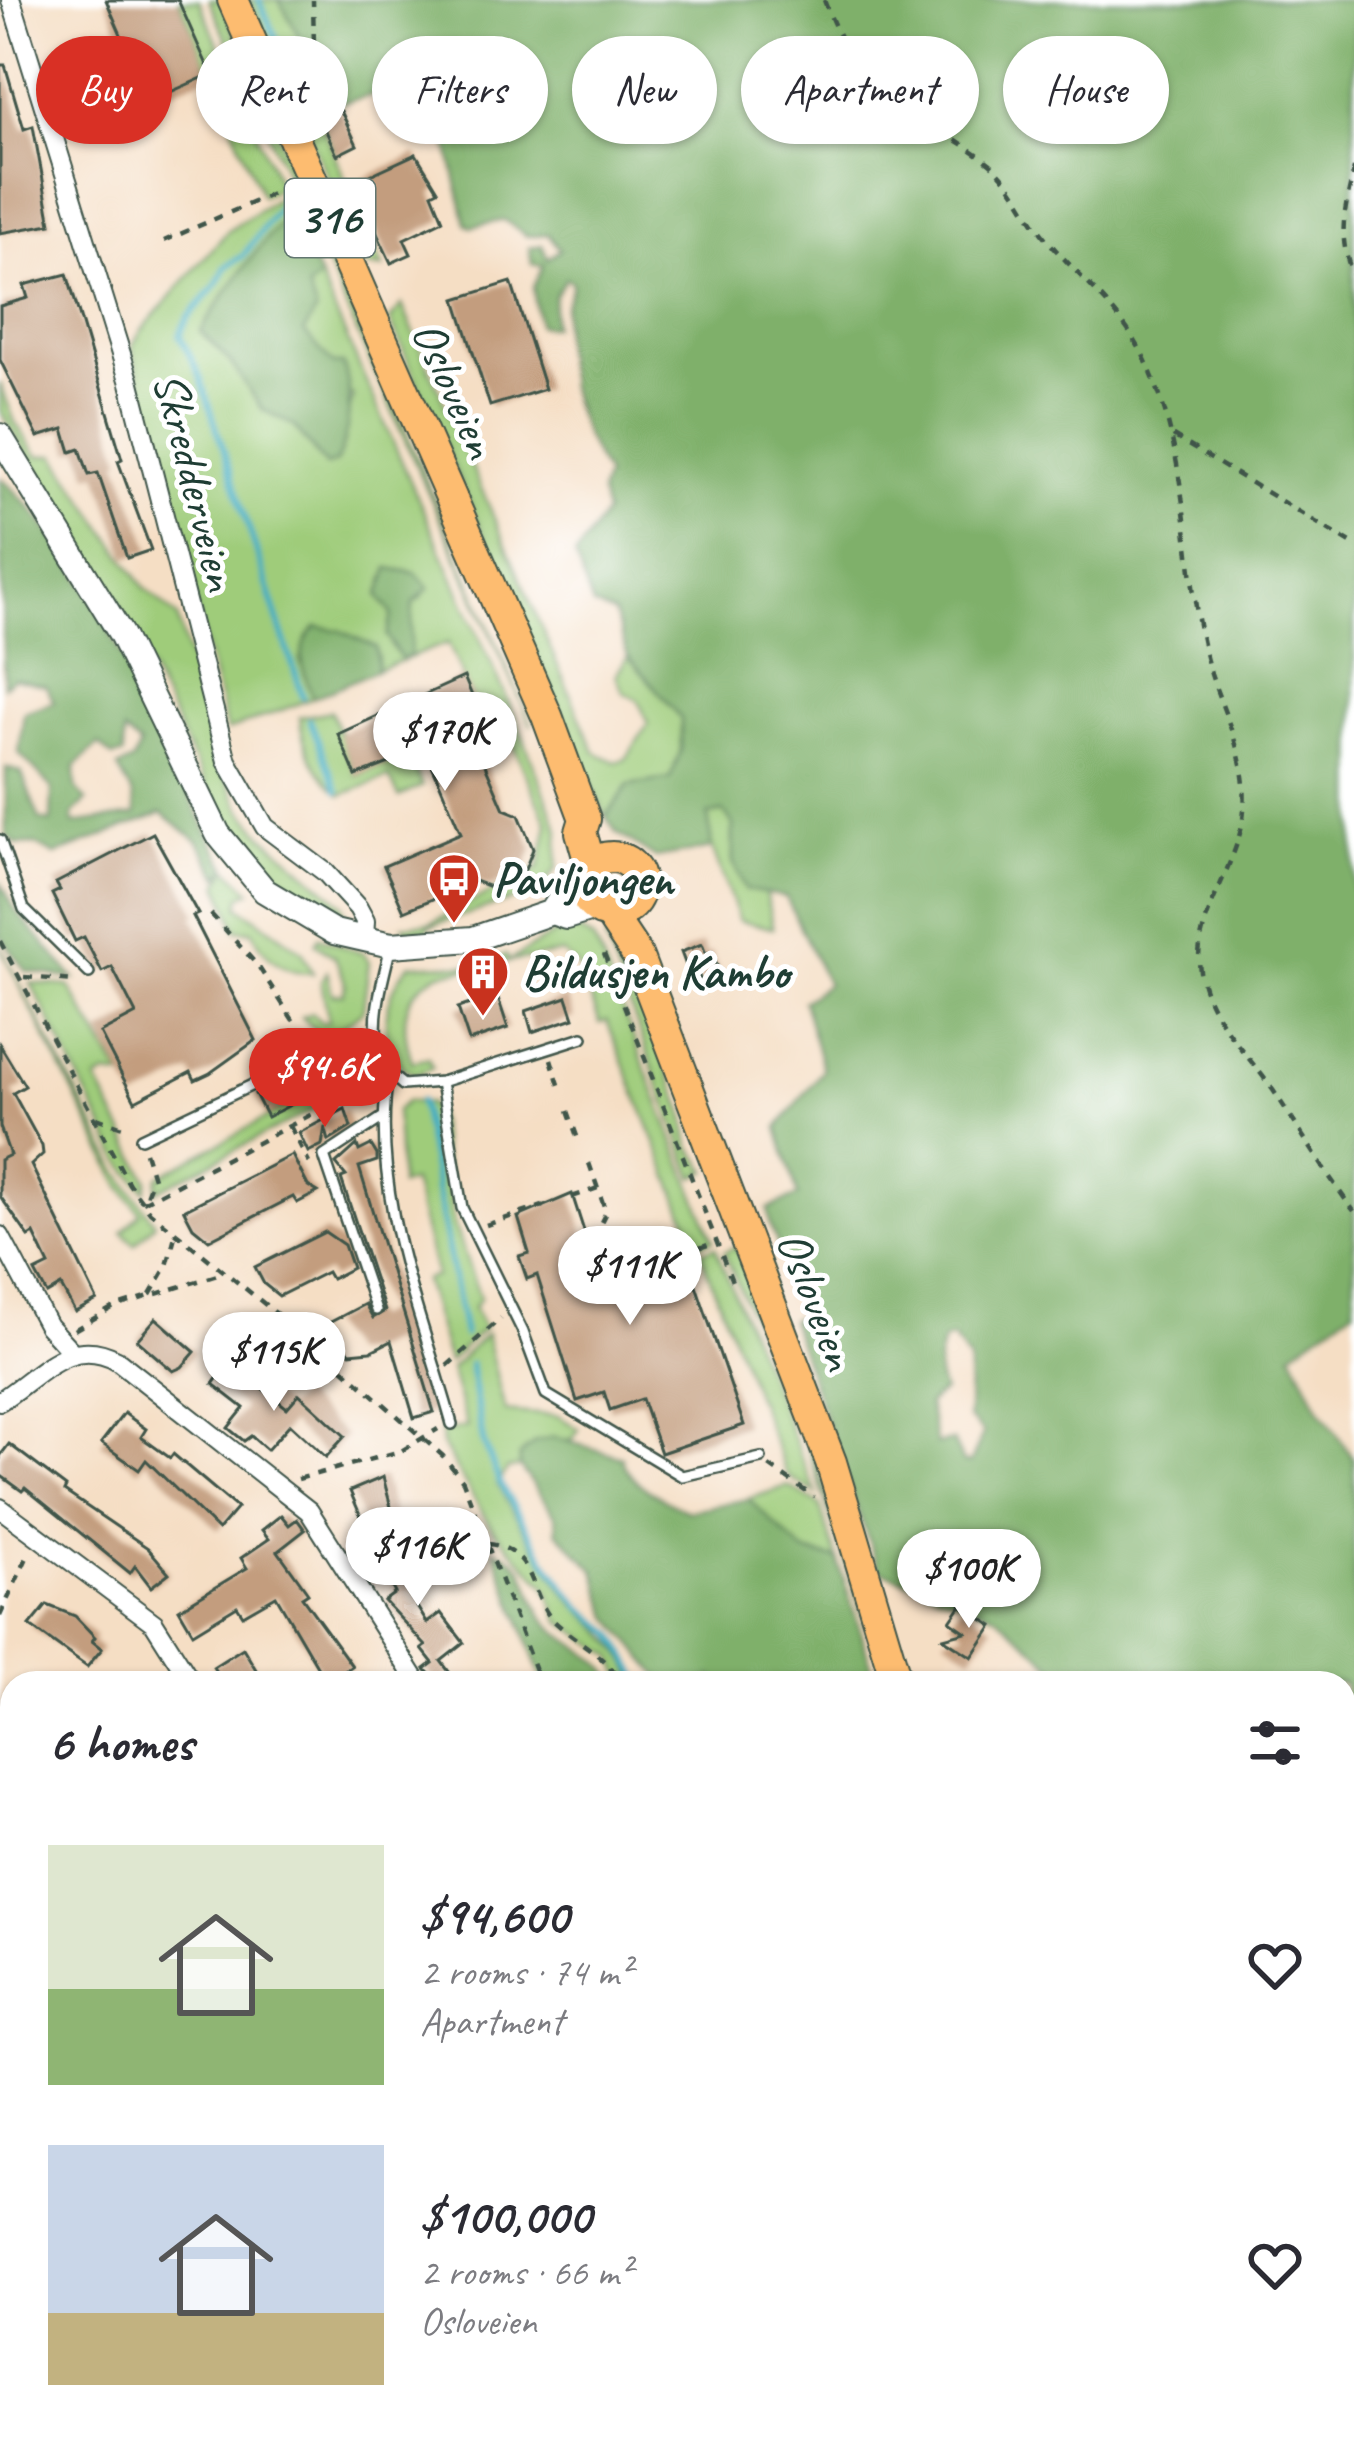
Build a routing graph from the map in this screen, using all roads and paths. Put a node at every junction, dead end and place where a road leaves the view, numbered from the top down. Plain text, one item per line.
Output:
1 (10, 0) edge
2 (233, 0) edge
3 (313, 0) edge
4 (824, 0) edge
5 (249, 36) edge
6 (313, 36) edge
7 (297, 144) edge
8 (1354, 168) edge
9 (280, 173) dead end
10 (286, 188) junction
11 (294, 205) dead end
12 (164, 241) dead end
13 (1354, 278) edge
14 (0, 436) edge
15 (1172, 436) junction
16 (1354, 545) edge
17 (0, 841) edge
18 (605, 890) junction
19 (211, 914) dead end
20 (364, 939) junction
21 (0, 941) edge
22 (600, 944) dead end
23 (391, 945) junction
24 (89, 974) joint
25 (23, 977) junction
26 (583, 1037) dead end
27 (375, 1040) junction
28 (548, 1048) junction
29 (315, 1055) junction
30 (388, 1074) junction
31 (441, 1082) junction
32 (561, 1090) dead end
33 (568, 1111) dead end
34 (96, 1118) junction
35 (382, 1118) junction
36 (141, 1138) junction
37 (579, 1142) dead end
38 (589, 1162) dead end
39 (598, 1188) junction
40 (572, 1196) dead end
41 (142, 1203) junction
42 (543, 1206) dead end
43 (1354, 1211) edge
44 (471, 1230) junction
45 (175, 1234) junction
46 (0, 1236) edge
47 (603, 1239) dead end
48 (716, 1242) junction
49 (699, 1248) dead end
50 (687, 1257) dead end
51 (670, 1263) dead end
52 (224, 1273) junction
53 (150, 1295) junction
54 (739, 1298) dead end
55 (376, 1310) dead end
56 (511, 1310) junction
57 (66, 1346) junction
58 (438, 1374) junction
59 (0, 1401) edge
60 (452, 1424) dead end
61 (426, 1441) junction
62 (761, 1458) joint
63 (817, 1486) dead end
64 (284, 1489) junction
65 (0, 1508) edge
66 (40, 1537) junction
67 (488, 1544) junction
68 (0, 1616) edge
69 (184, 1671) edge
70 (411, 1671) edge
71 (536, 1671) edge
72 (615, 1671) edge
73 (893, 1671) edge

1 - 20 street, Skredderveien
2 - 5 main road, Osloveien / 316
3 - 6 path
4 - 15 path
7 - 18 main road, Osloveien / 316
8 - 13 path
9 - 10 path
10 - 11 path
10 - 12 path
14 - 20 street
15 - 16 path
15 - 43 path
17 - 24 lane
18 - 23 street
18 - 73 main road, Osloveien / 316
19 - 29 path
20 - 23 street
21 - 25 path
22 - 48 path
23 - 27 lane
24 - 25 path
25 - 34 path
26 - 28 lane
27 - 29 lane
27 - 30 lane
28 - 31 lane
28 - 32 path
29 - 36 lane
30 - 31 lane
30 - 35 lane
30 - 41 path
31 - 44 lane
33 - 37 path
34 - 36 path
34 - 41 path
35 - 55 lane
35 - 58 lane
36 - 41 path
38 - 39 path
39 - 40 path
39 - 47 path
41 - 45 path
42 - 44 path
44 - 56 lane
45 - 52 path
45 - 53 path
46 - 57 street
48 - 49 path
48 - 54 path
50 - 51 path
52 - 53 path
52 - 61 path
53 - 57 path
56 - 58 path
56 - 62 lane
57 - 59 street
57 - 64 street
58 - 60 lane
61 - 64 path
61 - 67 path
62 - 63 path
64 - 70 street
65 - 66 street
66 - 68 path
66 - 69 street
67 - 71 path
67 - 72 path

